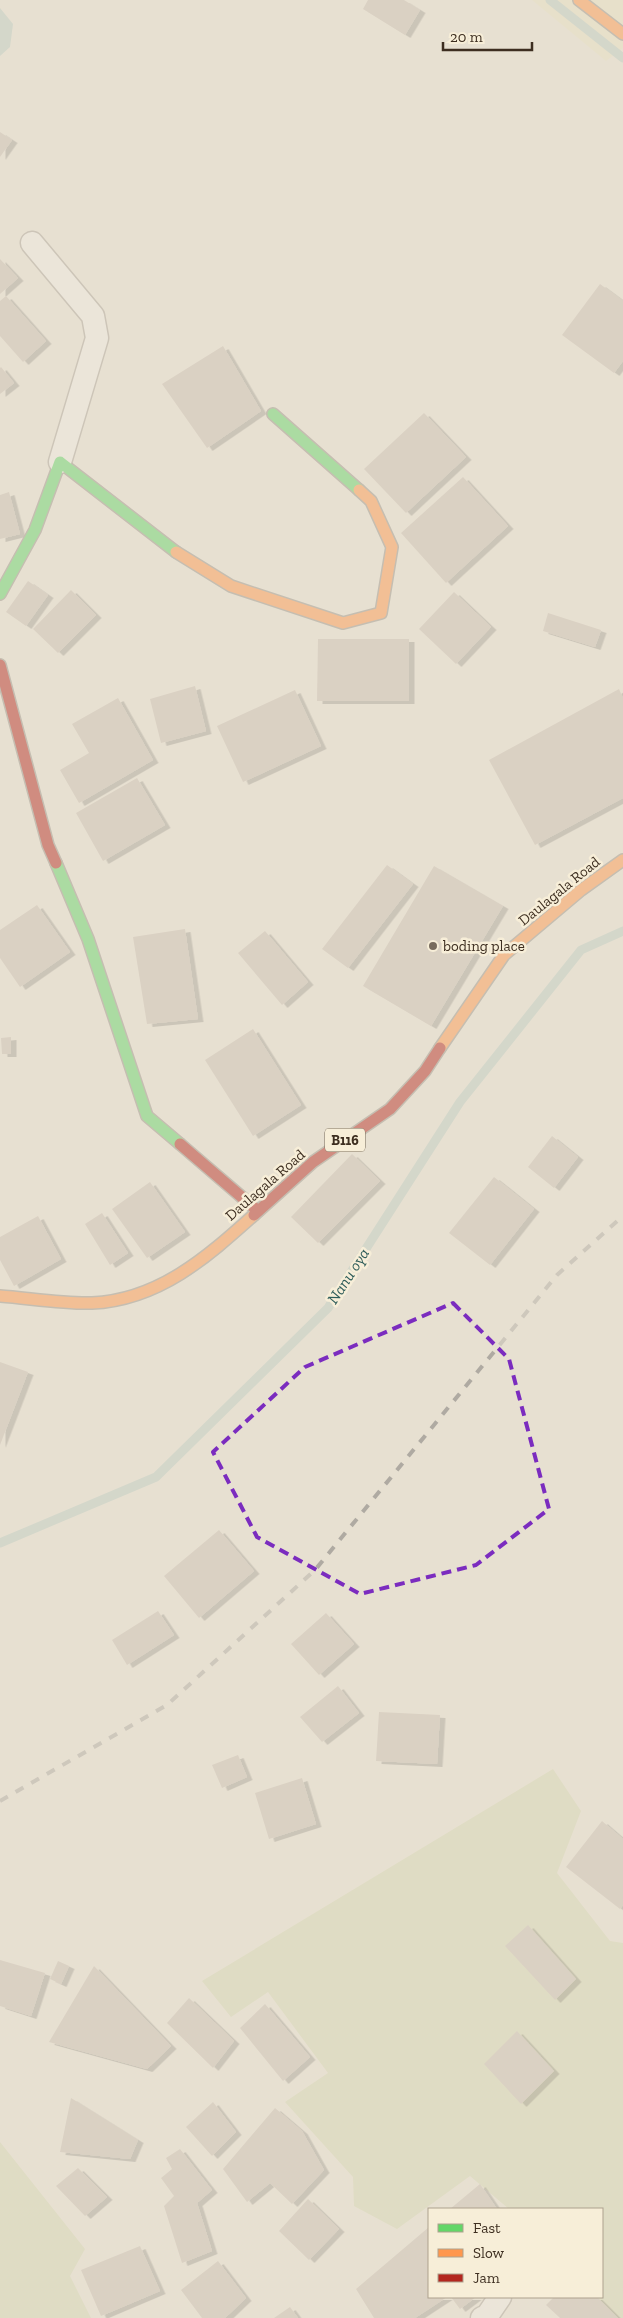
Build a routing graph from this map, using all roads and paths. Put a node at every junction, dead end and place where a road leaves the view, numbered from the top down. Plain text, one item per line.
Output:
1 (579, 0) edge
2 (623, 34) edge
3 (32, 243) dead end
4 (272, 414) dead end
5 (60, 462) junction
6 (0, 594) edge
7 (0, 665) edge
8 (623, 860) edge
9 (258, 1211) junction
10 (0, 1296) edge
11 (499, 2298) edge
12 (482, 2318) edge

1 - 2 street
3 - 5 street
4 - 5 street
5 - 6 street
7 - 9 street
8 - 9 street, Daulagala Road / B116
9 - 10 street, Daulagala Road / B116
11 - 12 street

